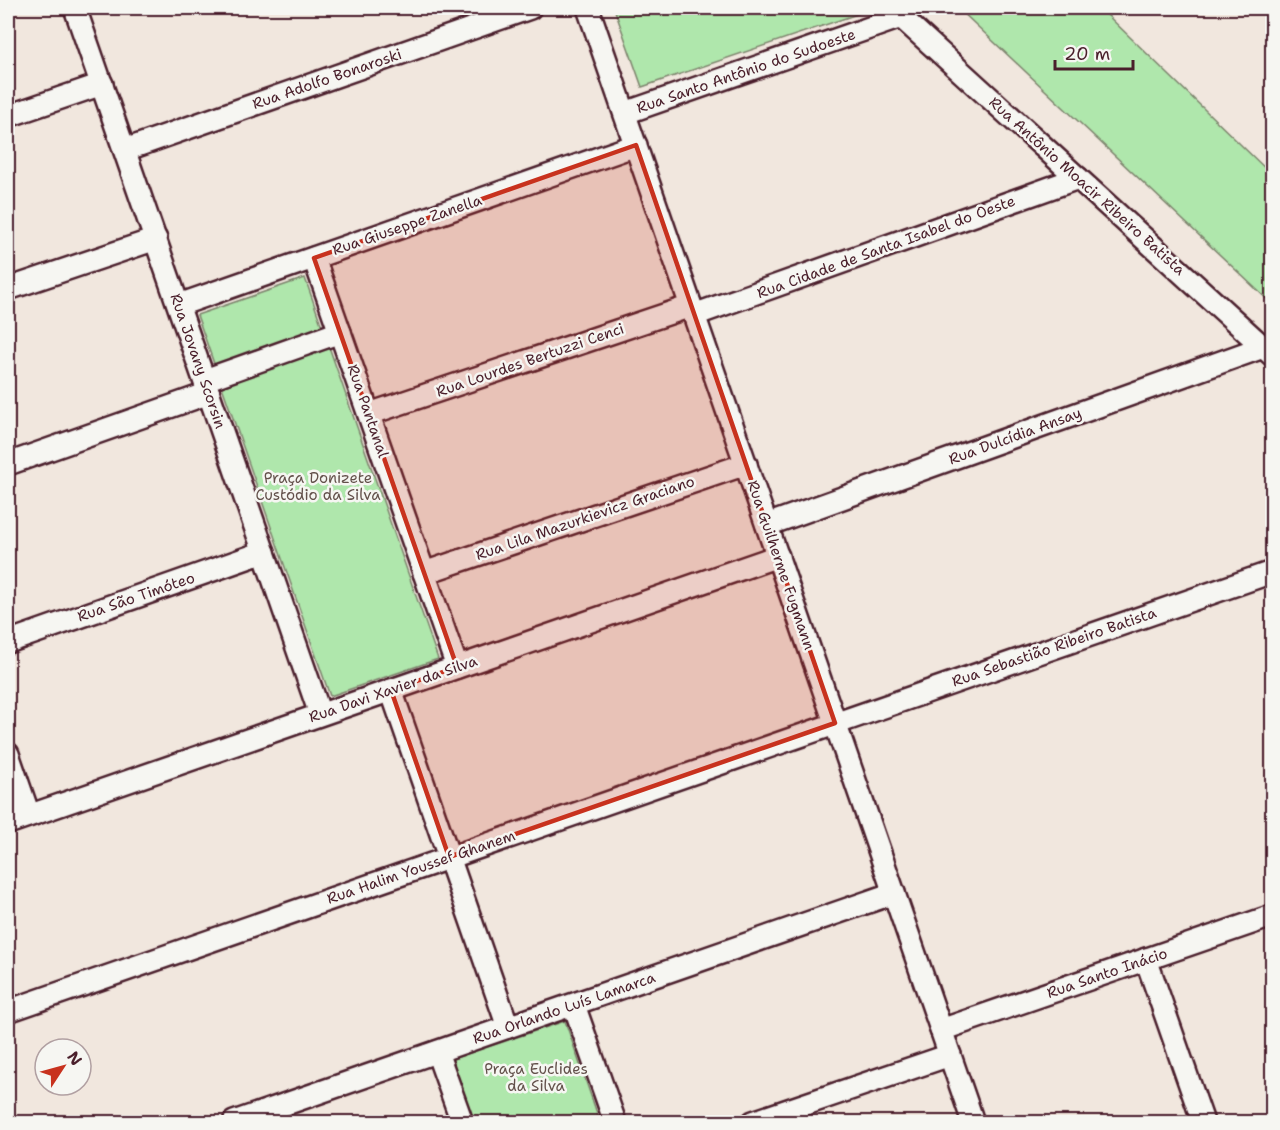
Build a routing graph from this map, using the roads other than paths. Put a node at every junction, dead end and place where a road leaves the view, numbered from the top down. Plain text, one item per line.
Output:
1 (75, 8) edge
2 (530, 8) edge
3 (588, 8) edge
4 (901, 17) joint
5 (102, 84) junction
6 (625, 113) junction
7 (8, 116) edge
8 (636, 145) junction
9 (125, 150) junction
10 (1078, 178) junction
11 (156, 239) junction
12 (314, 258) junction
13 (8, 289) edge
14 (179, 305) junction
15 (693, 311) junction
16 (340, 332) junction
17 (1268, 351) edge
18 (207, 386) junction
19 (369, 414) junction
20 (746, 464) junction
21 (8, 465) edge
22 (767, 525) junction
23 (264, 552) junction
24 (777, 556) junction
25 (1272, 572) edge
26 (424, 573) junction
27 (8, 642) edge
28 (457, 667) junction
29 (391, 690) junction
30 (320, 714) junction
31 (835, 723) junction
32 (8, 754) edge
33 (28, 815) junction
34 (8, 823) edge
35 (449, 857) junction
36 (894, 893) junction
37 (1272, 916) edge
38 (1146, 959) junction
39 (574, 1005) junction
40 (8, 1011) edge
41 (508, 1027) junction
42 (941, 1030) junction
43 (437, 1052) junction
44 (950, 1055) junction
45 (234, 1122) edge
46 (462, 1122) edge
47 (615, 1122) edge
48 (753, 1122) edge
49 (973, 1122) edge
50 (1203, 1122) edge

1 - 5 street, Rua Jovany Scorsin
2 - 9 street, Rua Adolfo Bonaroski
3 - 6 street, Rua Guilherme Fugmann
4 - 6 street, Rua Santo Antônio do Sudoeste
4 - 10 street, Rua Antônio Moacir Ribeiro Batista
5 - 7 street
5 - 9 street, Rua Jovany Scorsin
6 - 8 street, Rua Guilherme Fugmann
8 - 12 street, Rua Giuseppe Zanella
8 - 15 street, Rua Guilherme Fugmann
9 - 11 street, Rua Jovany Scorsin
10 - 15 street, Rua Cidade de Santa Isabel do Oeste
10 - 17 street, Rua Antônio Moacir Ribeiro Batista
11 - 13 street
11 - 14 street, Rua Jovany Scorsin
12 - 14 street, Rua Giuseppe Zanella
12 - 16 street, Rua Pantanal
14 - 18 street, Rua Jovany Scorsin
15 - 19 street, Rua Lourdes Bertuzzi Cenci
15 - 20 street, Rua Guilherme Fugmann
16 - 18 street
16 - 19 street, Rua Pantanal
17 - 22 street, Rua Dulcídia Ansay
18 - 21 street
18 - 23 street, Rua Jovany Scorsin
19 - 26 street, Rua Pantanal
20 - 22 street, Rua Guilherme Fugmann
20 - 26 street, Rua Lila Mazurkievicz Graciano
22 - 24 street, Rua Guilherme Fugmann
23 - 27 street, Rua São Timóteo
23 - 30 street, Rua Jovany Scorsin
24 - 28 street, Rua Davi Xavier da Silva
24 - 31 street, Rua Guilherme Fugmann
25 - 31 street, Rua Sebastião Ribeiro Batista
26 - 28 street, Rua Pantanal
28 - 29 street, Rua Davi Xavier da Silva
29 - 30 street, Rua Davi Xavier da Silva
29 - 35 street
30 - 33 street, Rua Davi Xavier da Silva
31 - 35 street, Rua Halim Youssef Ghanem
31 - 36 street, Rua Guilherme Fugmann
32 - 33 street
33 - 34 street, Rua Davi Xavier da Silva
35 - 40 street, Rua Halim Youssef Ghanem
35 - 41 street
36 - 39 street, Rua Orlando Luís Lamarca
36 - 42 street, Rua Guilherme Fugmann
37 - 38 street, Rua Santo Inácio
38 - 42 street, Rua Santo Inácio
38 - 50 street
39 - 41 street, Rua Orlando Luís Lamarca
39 - 47 street
41 - 43 street, Rua Orlando Luís Lamarca
42 - 44 street, Rua Guilherme Fugmann
43 - 45 street, Rua Orlando Luís Lamarca
43 - 46 street
44 - 48 street
44 - 49 street, Rua Guilherme Fugmann

